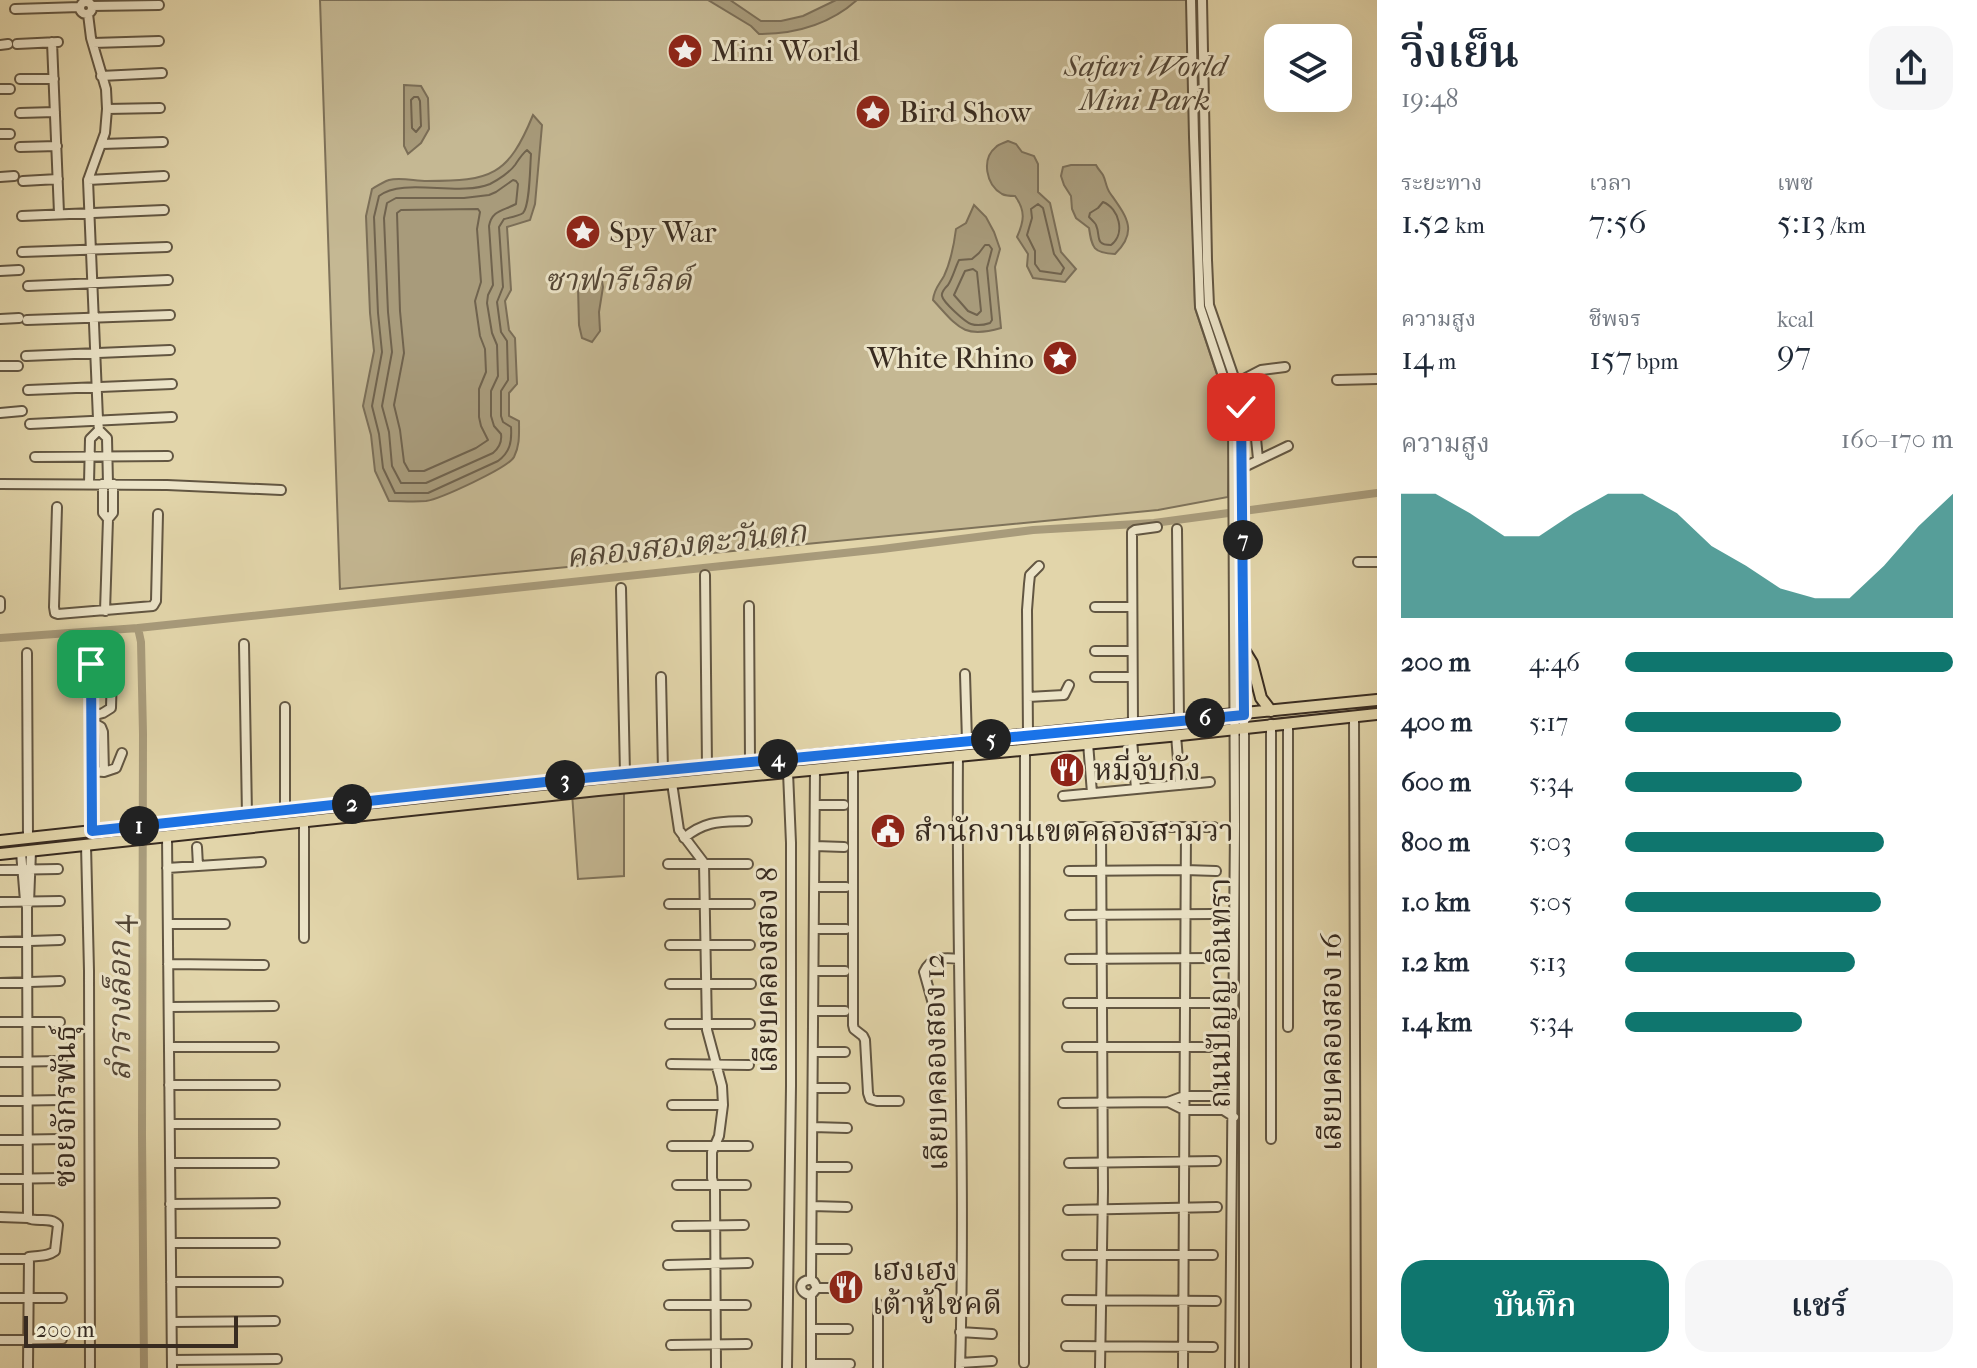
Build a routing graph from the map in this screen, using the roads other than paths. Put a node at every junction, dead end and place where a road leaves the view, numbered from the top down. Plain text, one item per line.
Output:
1 (1191, 0) edge
2 (1202, 0) edge
3 (159, 5) dead end
4 (87, 6) edge
5 (15, 9) dead end
6 (159, 41) dead end
7 (93, 43) junction
8 (8, 44) edge
9 (162, 73) dead end
10 (101, 76) junction
11 (20, 79) dead end
12 (54, 79) junction
13 (160, 108) dead end
14 (107, 109) junction
15 (55, 112) junction
16 (20, 113) dead end
17 (163, 142) dead end
18 (102, 144) junction
19 (57, 146) junction
20 (20, 147) dead end
21 (164, 176) dead end
22 (0, 177) edge
23 (58, 179) junction
24 (88, 180) junction
25 (164, 210) dead end
26 (89, 212) junction
27 (59, 213) junction
28 (22, 216) dead end
29 (167, 247) dead end
30 (90, 250) junction
31 (22, 252) dead end
32 (19, 270) dead end
33 (0, 271) edge
34 (168, 280) dead end
35 (92, 284) junction
36 (28, 286) dead end
37 (170, 315) dead end
38 (93, 317) junction
39 (0, 319) edge
40 (170, 350) dead end
41 (95, 352) junction
42 (26, 356) dead end
43 (0, 366) edge
44 (18, 366) dead end
45 (1285, 367) dead end
46 (1250, 377) junction
47 (1377, 379) edge
48 (1337, 380) dead end
49 (1236, 383) junction
50 (172, 384) dead end
51 (96, 386) junction
52 (28, 390) dead end
53 (22, 411) dead end
54 (0, 413) edge
55 (172, 417) dead end
56 (98, 419) junction
57 (30, 424) dead end
58 (99, 430) junction
59 (1288, 446) dead end
60 (89, 456) junction
61 (108, 456) junction
62 (168, 456) dead end
63 (35, 457) dead end
64 (1258, 459) junction
65 (1242, 468) junction
66 (89, 483) junction
67 (0, 484) edge
68 (108, 484) junction
69 (281, 490) dead end
70 (1238, 494) junction
71 (57, 507) dead end
72 (158, 514) dead end
73 (1238, 519) junction
74 (1157, 527) dead end
75 (1177, 529) dead end
76 (1358, 562) dead end
77 (1377, 562) edge
78 (1039, 566) dead end
79 (705, 575) dead end
80 (621, 588) dead end
81 (0, 601) edge
82 (749, 606) dead end
83 (1095, 607) dead end
84 (1132, 607) junction
85 (0, 608) edge
86 (105, 611) junction
87 (244, 644) dead end
88 (1244, 650) junction
89 (1095, 651) dead end
90 (1132, 651) junction
91 (27, 653) dead end
92 (84, 653) dead end
93 (112, 670) dead end
94 (965, 674) dead end
95 (661, 677) dead end
96 (1095, 677) dead end
97 (1132, 677) junction
98 (1069, 685) dead end
99 (1028, 697) junction
100 (1377, 700) edge
101 (285, 707) dead end
102 (1271, 711) junction
103 (1377, 714) edge
104 (1240, 715) junction
105 (1354, 716) junction
106 (92, 719) junction
107 (1179, 720) junction
108 (1288, 723) junction
109 (1271, 724) junction
110 (1133, 725) junction
111 (1239, 728) junction
112 (1028, 735) junction
113 (1176, 735) junction
114 (1005, 737) junction
115 (1132, 739) junction
116 (967, 741) junction
117 (1088, 743) junction
118 (1025, 749) junction
119 (1006, 751) junction
120 (122, 753) dead end
121 (958, 755) junction
122 (750, 762) junction
123 (853, 765) junction
124 (707, 766) junction
125 (815, 769) junction
126 (93, 771) junction
127 (663, 771) junction
128 (104, 772) junction
129 (788, 772) junction
130 (625, 774) junction
131 (1210, 782) dead end
132 (672, 783) junction
133 (1180, 785) junction
134 (1136, 789) junction
135 (1092, 793) junction
136 (1063, 796) dead end
137 (815, 805) junction
138 (844, 805) dead end
139 (285, 811) junction
140 (247, 815) junction
141 (304, 821) junction
142 (747, 821) dead end
143 (1070, 827) dead end
144 (1186, 827) junction
145 (1214, 827) dead end
146 (1101, 828) junction
147 (92, 831) junction
148 (167, 836) junction
149 (28, 838) junction
150 (684, 838) junction
151 (0, 841) edge
152 (86, 845) junction
153 (815, 846) junction
154 (197, 847) dead end
155 (844, 847) dead end
156 (26, 852) junction
157 (0, 854) edge
158 (261, 862) dead end
159 (704, 863) junction
160 (668, 864) dead end
161 (748, 864) dead end
162 (198, 866) junction
163 (167, 868) junction
164 (58, 869) dead end
165 (0, 870) edge
166 (27, 870) junction
167 (1185, 870) junction
168 (1069, 871) dead end
169 (1101, 871) junction
170 (1216, 871) dead end
171 (815, 887) junction
172 (846, 887) dead end
173 (60, 901) dead end
174 (0, 902) edge
175 (27, 903) junction
176 (669, 904) dead end
177 (705, 904) junction
178 (750, 904) dead end
179 (1101, 914) junction
180 (1185, 914) junction
181 (1213, 914) dead end
182 (1070, 915) dead end
183 (168, 924) junction
184 (225, 924) dead end
185 (814, 929) junction
186 (846, 929) dead end
187 (304, 938) dead end
188 (60, 940) dead end
189 (27, 941) junction
190 (0, 942) edge
191 (706, 944) junction
192 (670, 945) dead end
193 (750, 945) dead end
194 (1185, 958) junction
195 (1212, 958) dead end
196 (959, 959) junction
197 (1070, 959) dead end
198 (1101, 959) junction
199 (168, 964) junction
200 (264, 965) dead end
201 (814, 971) junction
202 (845, 971) dead end
203 (60, 981) dead end
204 (28, 982) junction
205 (0, 983) edge
206 (670, 984) dead end
207 (706, 984) junction
208 (751, 984) dead end
209 (1185, 1002) junction
210 (1068, 1003) dead end
211 (1101, 1003) junction
212 (1214, 1003) dead end
213 (274, 1006) dead end
214 (169, 1007) junction
215 (814, 1011) junction
216 (845, 1011) dead end
217 (0, 1022) edge
218 (28, 1022) junction
219 (60, 1022) dead end
220 (670, 1024) dead end
221 (706, 1024) junction
222 (750, 1024) dead end
223 (1288, 1027) dead end
224 (936, 1034) dead end
225 (1101, 1046) junction
226 (169, 1047) junction
227 (274, 1047) dead end
228 (1067, 1047) dead end
229 (1184, 1047) junction
230 (1214, 1047) dead end
231 (813, 1052) junction
232 (845, 1052) dead end
233 (27, 1061) junction
234 (62, 1061) dead end
235 (0, 1062) edge
236 (671, 1064) dead end
237 (717, 1065) junction
238 (749, 1065) dead end
239 (169, 1085) junction
240 (275, 1085) dead end
241 (813, 1088) junction
242 (845, 1088) dead end
243 (1233, 1089) junction
244 (1243, 1089) junction
245 (1184, 1096) junction
246 (1223, 1096) junction
247 (28, 1100) junction
248 (62, 1100) dead end
249 (0, 1101) edge
250 (899, 1101) dead end
251 (1168, 1102) junction
252 (1063, 1103) dead end
253 (1101, 1103) junction
254 (672, 1105) dead end
255 (723, 1105) junction
256 (1184, 1110) junction
257 (1223, 1110) junction
258 (1233, 1117) junction
259 (1243, 1117) junction
260 (170, 1124) junction
261 (275, 1124) dead end
262 (813, 1127) junction
263 (847, 1128) dead end
264 (27, 1139) junction
265 (61, 1139) dead end
266 (1271, 1139) dead end
267 (0, 1140) edge
268 (672, 1146) dead end
269 (714, 1146) junction
270 (748, 1146) dead end
271 (1185, 1161) junction
272 (1216, 1161) dead end
273 (1102, 1162) junction
274 (170, 1163) junction
275 (274, 1163) dead end
276 (1069, 1163) dead end
277 (812, 1167) junction
278 (847, 1167) dead end
279 (61, 1178) dead end
280 (0, 1179) edge
281 (27, 1179) junction
282 (714, 1184) junction
283 (677, 1185) dead end
284 (746, 1185) dead end
285 (275, 1203) dead end
286 (170, 1204) junction
287 (812, 1206) junction
288 (847, 1207) dead end
289 (1185, 1207) junction
290 (1217, 1207) dead end
291 (1068, 1210) dead end
292 (1102, 1210) junction
293 (0, 1217) edge
294 (28, 1218) junction
295 (744, 1225) dead end
296 (677, 1226) dead end
297 (715, 1226) junction
298 (171, 1243) junction
299 (275, 1243) dead end
300 (812, 1249) junction
301 (847, 1249) dead end
302 (1101, 1253) junction
303 (1184, 1253) junction
304 (1067, 1255) dead end
305 (1213, 1255) dead end
306 (0, 1259) edge
307 (28, 1259) junction
308 (715, 1263) junction
309 (748, 1263) dead end
310 (668, 1265) dead end
311 (811, 1280) junction
312 (171, 1282) junction
313 (278, 1282) dead end
314 (847, 1288) dead end
315 (814, 1292) junction
316 (0, 1298) edge
317 (62, 1298) dead end
318 (28, 1299) junction
319 (1067, 1300) dead end
320 (1101, 1300) junction
321 (1183, 1301) junction
322 (1216, 1301) dead end
323 (878, 1304) dead end
324 (669, 1305) dead end
325 (715, 1305) junction
326 (746, 1305) dead end
327 (275, 1321) dead end
328 (172, 1322) junction
329 (811, 1329) junction
330 (848, 1329) dead end
331 (960, 1332) junction
332 (992, 1334) dead end
333 (28, 1339) junction
334 (62, 1339) dead end
335 (0, 1340) edge
336 (747, 1344) dead end
337 (671, 1345) dead end
338 (715, 1345) junction
339 (1066, 1346) dead end
340 (1100, 1346) junction
341 (1183, 1346) junction
342 (1213, 1347) dead end
343 (277, 1359) dead end
344 (992, 1361) dead end
345 (1024, 1363) dead end
346 (172, 1364) edge
347 (850, 1364) dead end
348 (960, 1365) edge
349 (811, 1366) edge
350 (28, 1368) edge
351 (90, 1368) edge
352 (716, 1368) edge
353 (787, 1368) edge
354 (878, 1368) edge
355 (1100, 1368) edge
356 (1183, 1368) edge
357 (1230, 1368) edge
358 (1244, 1368) edge
359 (1356, 1368) edge

1 - 70 street, ถนนปัญญาอินทรา
2 - 49 street, ถนนปัญญาอินทรา
3 - 4 street
4 - 5 street
4 - 7 street
6 - 7 street
7 - 10 street
8 - 12 street
9 - 10 street
10 - 14 street
11 - 12 street
12 - 15 street
13 - 14 street
14 - 18 street
15 - 16 street
15 - 19 street
17 - 18 street
18 - 24 street
19 - 20 street
19 - 23 street
21 - 24 street
22 - 23 street
23 - 27 street
24 - 26 street
25 - 26 street
26 - 27 street
26 - 30 street
27 - 28 street
29 - 30 street
30 - 31 street
30 - 35 street
32 - 33 street
34 - 35 street
35 - 36 street
35 - 38 street
37 - 38 street
38 - 39 street
38 - 41 street
40 - 41 street
41 - 42 street
41 - 51 street
43 - 44 street
45 - 46 street
46 - 49 street
46 - 64 street
47 - 48 street
49 - 65 street, ถนนปัญญาอินทรา
50 - 51 street
51 - 52 street
51 - 56 street
53 - 54 street
55 - 56 street
56 - 57 street
56 - 58 street
58 - 60 street
58 - 61 street
59 - 64 street
60 - 61 street
60 - 63 street
60 - 66 street
61 - 62 street
61 - 68 street
64 - 65 street
65 - 70 street, ถนนปัญญาอินทรา
66 - 67 street
66 - 68 street
68 - 69 street
68 - 86 street
70 - 73 street, ถนนปัญญาอินทรา
71 - 86 street
72 - 86 street
73 - 88 street, ถนนปัญญาอินทรา
73 - 104 street, ถนนปัญญาอินทรา
74 - 84 street
75 - 107 street
76 - 77 street
78 - 99 street
79 - 124 street
80 - 130 street
81 - 85 street
82 - 122 street
83 - 84 street
84 - 90 street
87 - 140 street
88 - 102 main road
88 - 104 street, ถนนปัญญาอินทรา
89 - 90 street
90 - 97 street
91 - 149 street
92 - 106 street
93 - 106 street
94 - 116 street
95 - 127 street
96 - 97 street
97 - 110 street
98 - 99 street
99 - 112 street
100 - 102 main road
101 - 139 street
102 - 104 main road
103 - 105 main road
104 - 107 main road
104 - 111 street, ถนนปัญญาอินทรา
105 - 108 main road
105 - 359 street, เลียบคลองสอง 16
106 - 126 street
106 - 128 street
107 - 110 main road
108 - 109 main road
108 - 223 street
109 - 111 main road
109 - 266 street
110 - 112 main road
111 - 113 main road
111 - 243 street, ถนนปัญญาอินทรา
111 - 244 street, ถนนปัญญาอินทรา
112 - 114 main road
113 - 115 main road
113 - 133 street
114 - 116 main road
114 - 119 main road
115 - 117 main road
115 - 134 street
116 - 122 main road
117 - 118 main road
117 - 135 street
118 - 119 main road
118 - 345 street
119 - 121 main road
120 - 128 street
121 - 123 main road
121 - 196 street, เลียบคลองสอง 12
122 - 124 main road
123 - 125 main road
123 - 250 street
124 - 127 main road
125 - 129 main road
125 - 137 street
126 - 128 street
126 - 147 street
127 - 130 main road
129 - 132 main road
129 - 353 street, เลียบคลองสอง 8
130 - 139 main road
131 - 133 street
132 - 141 main road
132 - 150 street
133 - 134 street
134 - 135 street
135 - 136 street
137 - 138 street
137 - 153 street
139 - 140 main road
140 - 147 main road
141 - 148 main road
141 - 187 street
142 - 150 street
143 - 146 street
144 - 145 street
144 - 146 street
144 - 167 street
146 - 169 street
147 - 149 main road
148 - 152 main road
148 - 163 street
149 - 151 main road
150 - 159 street
152 - 156 main road
152 - 351 street, ซอยจักรพันธุ์
153 - 155 street
153 - 171 street
154 - 162 street
156 - 157 main road
156 - 166 street
158 - 162 street
159 - 160 street
159 - 161 street
159 - 177 street
162 - 163 street
163 - 183 street
164 - 166 street
165 - 166 street
166 - 175 street
167 - 169 street
167 - 170 street
167 - 180 street
168 - 169 street
169 - 179 street
171 - 172 street
171 - 185 street
173 - 175 street
174 - 175 street
175 - 189 street
176 - 177 street
177 - 178 street
177 - 191 street
179 - 180 street
179 - 182 street
179 - 198 street
180 - 181 street
180 - 194 street
183 - 184 street
183 - 199 street
185 - 186 street
185 - 201 street
188 - 189 street
189 - 190 street
189 - 204 street
191 - 192 street
191 - 193 street
191 - 207 street
194 - 195 street
194 - 198 street
194 - 209 street
196 - 224 street
196 - 331 street, เลียบคลองสอง 12
197 - 198 street
198 - 211 street
199 - 200 street
199 - 214 street
201 - 202 street
201 - 215 street
203 - 204 street
204 - 205 street
204 - 218 street
206 - 207 street
207 - 208 street
207 - 221 street
209 - 211 street
209 - 212 street
209 - 229 street
210 - 211 street
211 - 225 street
213 - 214 street
214 - 226 street
215 - 216 street
215 - 231 street
217 - 218 street
218 - 219 street
218 - 233 street
220 - 221 street
221 - 222 street
221 - 237 street
225 - 228 street
225 - 229 street
225 - 253 street
226 - 227 street
226 - 239 street
229 - 230 street
229 - 245 street
231 - 232 street
231 - 241 street
233 - 234 street
233 - 235 street
233 - 247 street
236 - 237 street
237 - 238 street
237 - 255 street
239 - 240 street
239 - 260 street
241 - 242 street
241 - 262 street
243 - 244 street
243 - 246 street
243 - 258 street, ถนนปัญญาอินทรา
244 - 259 street, ถนนปัญญาอินทรา
245 - 246 street
245 - 251 street
245 - 256 street
246 - 257 street
247 - 248 street
247 - 249 street
247 - 264 street
251 - 253 street
251 - 256 street
252 - 253 street
253 - 273 street
254 - 255 street
255 - 269 street
256 - 257 street
256 - 271 street
257 - 258 street
258 - 259 street
258 - 357 street, ถนนปัญญาอินทรา
259 - 358 street, ถนนปัญญาอินทรา
260 - 261 street
260 - 274 street
262 - 263 street
262 - 277 street
264 - 265 street
264 - 267 street
264 - 281 street
268 - 269 street
269 - 270 street
269 - 282 street
271 - 272 street
271 - 273 street
271 - 289 street
273 - 276 street
273 - 292 street
274 - 275 street
274 - 286 street
277 - 278 street
277 - 287 street
279 - 281 street
280 - 281 street
281 - 294 street
282 - 283 street
282 - 284 street
282 - 297 street
285 - 286 street
286 - 298 street
287 - 288 street
287 - 300 street
289 - 290 street
289 - 292 street
289 - 303 street
291 - 292 street
292 - 302 street
293 - 294 street
294 - 307 street
295 - 297 street
296 - 297 street
297 - 308 street
298 - 299 street
298 - 312 street
300 - 301 street
300 - 311 street
302 - 303 street
302 - 304 street
302 - 320 street
303 - 305 street
303 - 321 street
306 - 307 street
307 - 318 street
308 - 309 street
308 - 310 street
308 - 325 street
311 - 315 street
311 - 315 street
312 - 313 street
312 - 328 street
314 - 315 street
315 - 329 street
316 - 318 street
317 - 318 street
318 - 333 street
319 - 320 street
320 - 321 street
320 - 340 street
321 - 322 street
321 - 341 street
323 - 354 street
324 - 325 street
325 - 326 street
325 - 338 street
327 - 328 street
328 - 346 street
329 - 330 street
329 - 349 street
331 - 332 street
331 - 348 street, เลียบคลองสอง 12
333 - 334 street
333 - 335 street
333 - 350 street
336 - 338 street
337 - 338 street
338 - 352 street
339 - 340 street
340 - 341 street
340 - 355 street
341 - 342 street
341 - 356 street
343 - 346 street
344 - 348 street
347 - 349 street

